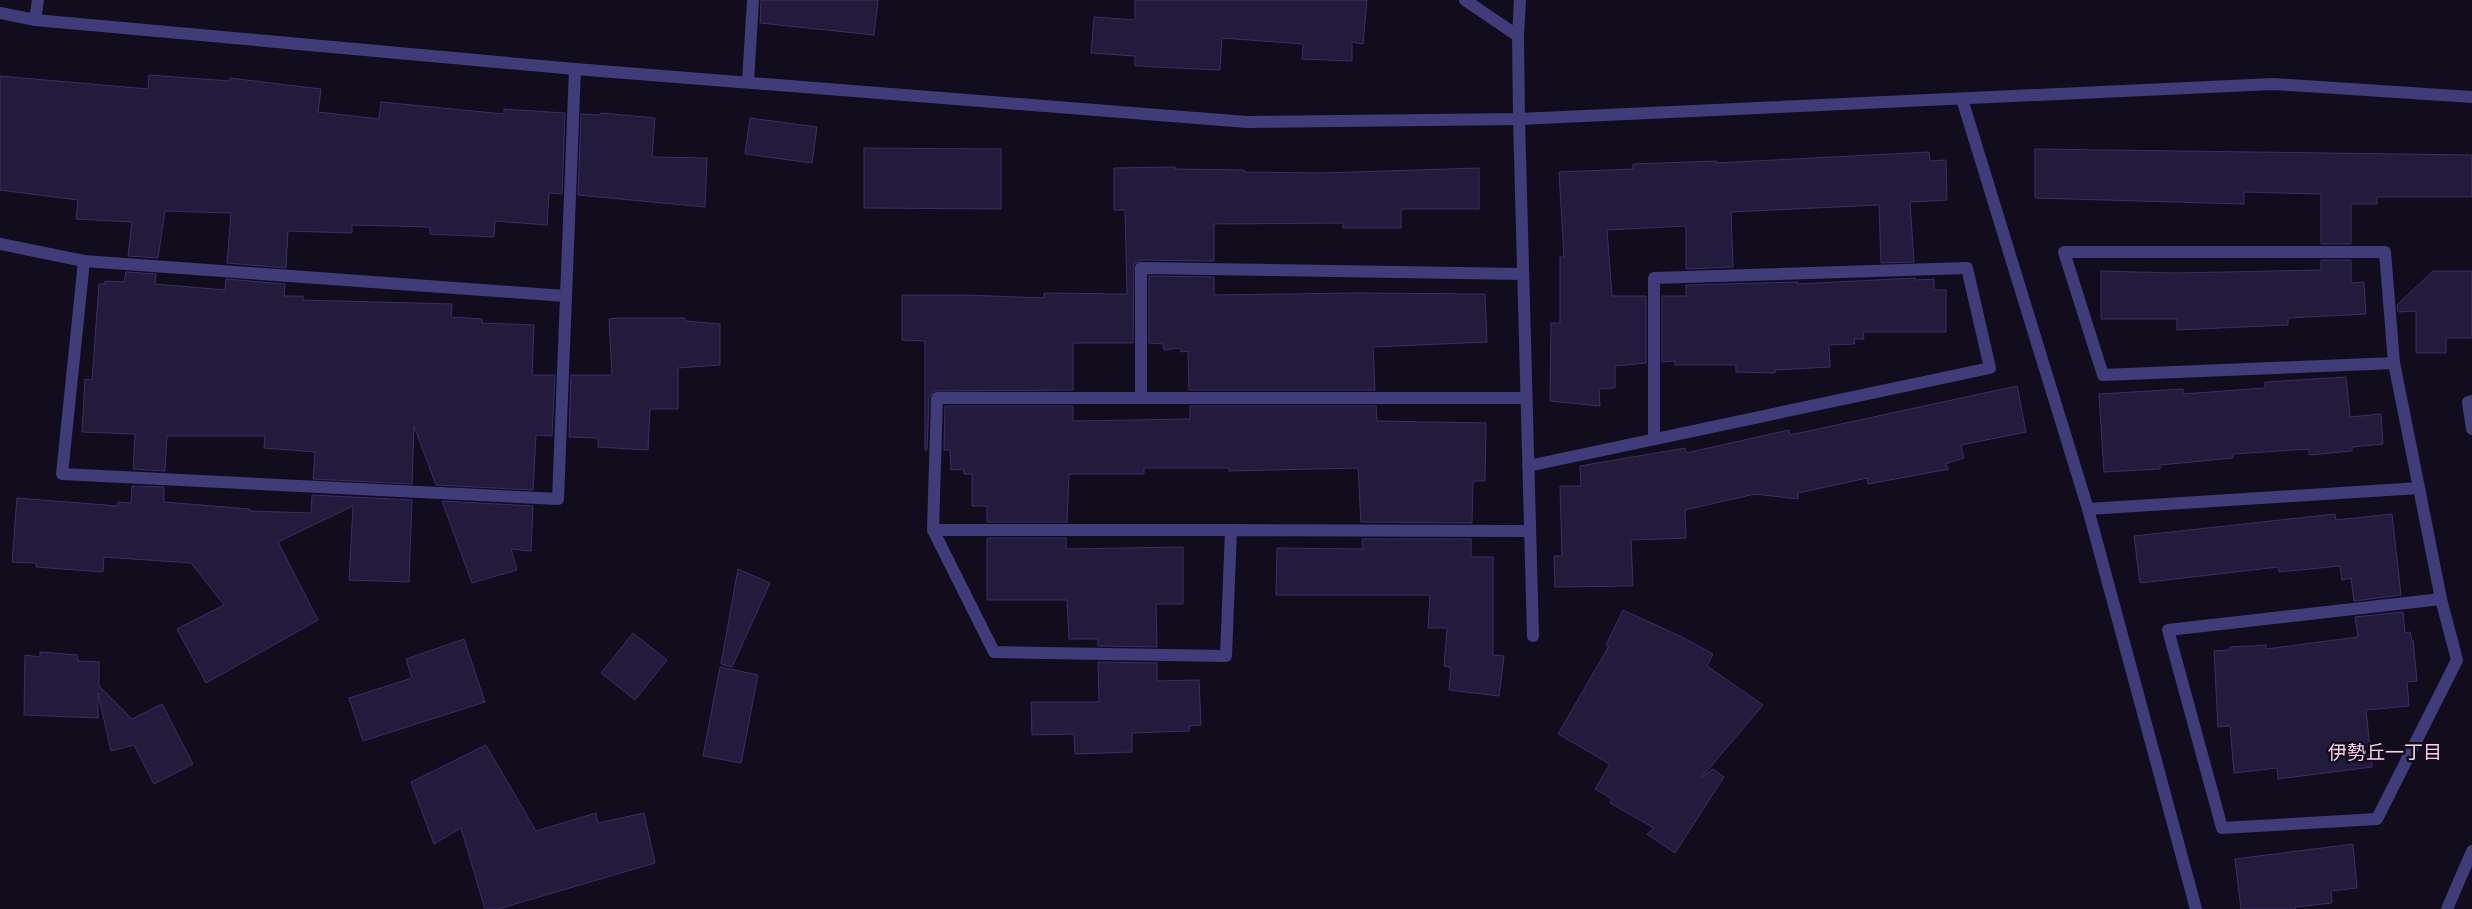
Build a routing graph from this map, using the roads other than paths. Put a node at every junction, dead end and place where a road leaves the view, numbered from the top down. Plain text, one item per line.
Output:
1 (38, 0) edge
2 (753, 0) edge
3 (1465, 0) edge
4 (1520, 0) edge
5 (0, 13) edge
6 (35, 20) junction
7 (1518, 36) junction
8 (575, 69) junction
9 (748, 82) junction
10 (2472, 97) edge
11 (1962, 99) junction
12 (1519, 119) junction
13 (0, 244) edge
14 (84, 261) junction
15 (1523, 274) junction
16 (565, 296) junction
17 (2394, 364) junction
18 (1141, 398) junction
19 (1526, 398) junction
20 (2472, 402) edge
21 (2472, 429) edge
22 (1654, 439) junction
23 (1528, 466) junction
24 (2419, 488) junction
25 (2088, 509) junction
26 (933, 530) junction
27 (1231, 530) junction
28 (1529, 531) junction
29 (2441, 599) junction
30 (1533, 636) dead end
31 (2472, 851) edge
32 (2196, 909) edge
33 (2447, 909) edge

1 - 6 street
2 - 9 street
3 - 7 street
4 - 7 street
5 - 6 street
6 - 8 street
7 - 12 street
8 - 9 street
8 - 16 street
9 - 12 street
10 - 11 street
11 - 12 street
11 - 25 street
12 - 15 street
13 - 14 street
14 - 16 street
14 - 16 street
15 - 18 street
15 - 19 street
17 - 17 street
17 - 24 street
18 - 19 street
18 - 26 street
19 - 23 street
20 - 21 street
22 - 22 street
22 - 23 street
23 - 28 street
24 - 25 street
24 - 29 street
25 - 32 street
26 - 27 street
26 - 27 street
27 - 28 street
28 - 30 street
29 - 29 street
31 - 33 street

